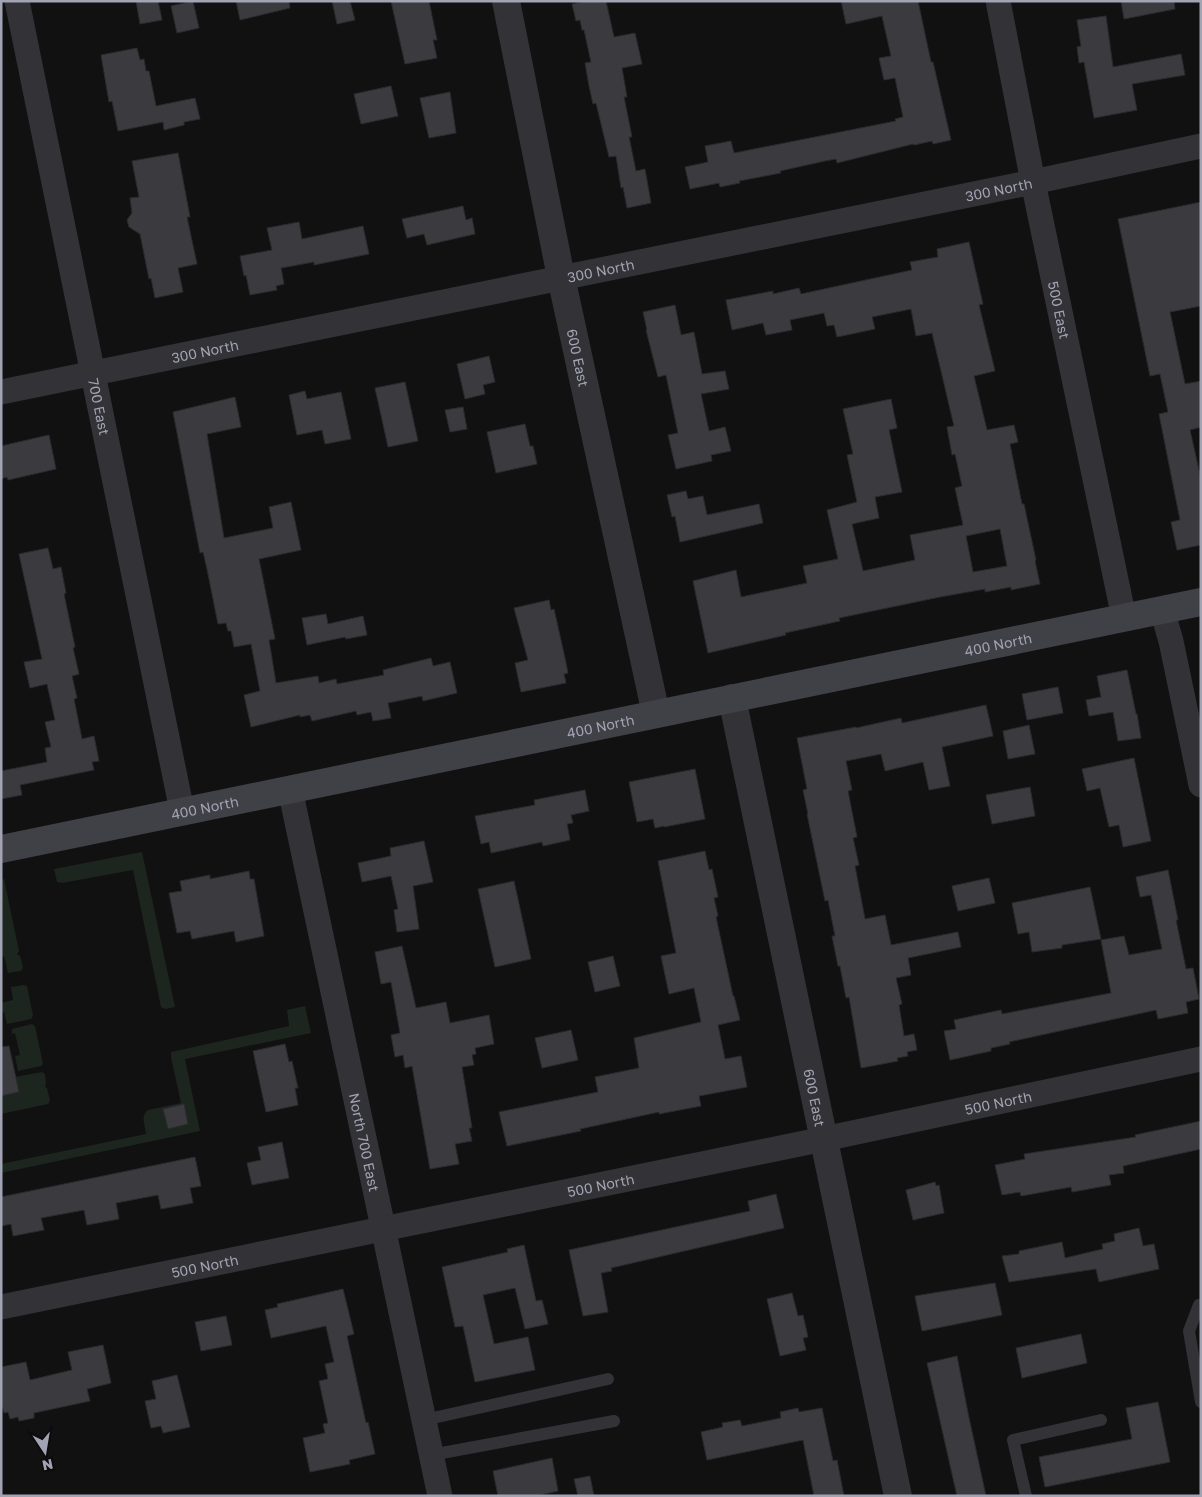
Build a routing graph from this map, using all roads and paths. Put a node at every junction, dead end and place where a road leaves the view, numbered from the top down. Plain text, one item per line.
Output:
1 (16, 1) edge
2 (506, 1) edge
3 (998, 1) edge
4 (1201, 146) edge
5 (1033, 182) junction
6 (561, 277) junction
7 (94, 374) junction
8 (1, 392) edge
9 (1201, 602) edge
10 (1162, 610) junction
11 (1124, 618) junction
12 (732, 698) junction
13 (656, 714) junction
14 (1201, 785) edge
15 (290, 789) junction
16 (182, 811) junction
17 (1, 849) edge
18 (1201, 1059) edge
19 (824, 1139) junction
20 (382, 1228) junction
21 (1201, 1305) edge
22 (1, 1306) edge
23 (608, 1379) dead end
24 (1201, 1402) edge
25 (424, 1420) junction
26 (614, 1420) dead end
27 (1101, 1420) dead end
28 (431, 1456) junction
29 (440, 1496) edge
30 (898, 1496) edge
31 (1026, 1496) edge

1 - 7 street, 700 East
2 - 6 street, 600 East
3 - 5 street, 500 East
4 - 5 street, 300 North
5 - 6 street, 300 North
5 - 11 street, 500 East
6 - 7 street, 300 North
6 - 13 street, 600 East
7 - 8 street, 300 North
7 - 16 street, 700 East
9 - 10 main road, 400 North
10 - 11 main road, 400 North
10 - 14 street
11 - 12 main road, 400 North
12 - 13 main road, 400 North
12 - 19 street, 600 East
13 - 15 main road, 400 North
15 - 16 main road, 400 North
15 - 20 street, North 700 East
16 - 17 main road, 400 North
18 - 19 street, 500 North
19 - 20 street, 500 North
19 - 30 street, 600 East
20 - 22 street, 500 North
20 - 25 street, North 700 East
21 - 24 lane
23 - 25 lane
25 - 28 street, North 700 East
26 - 28 lane
27 - 31 lane
28 - 29 street, North 700 East

